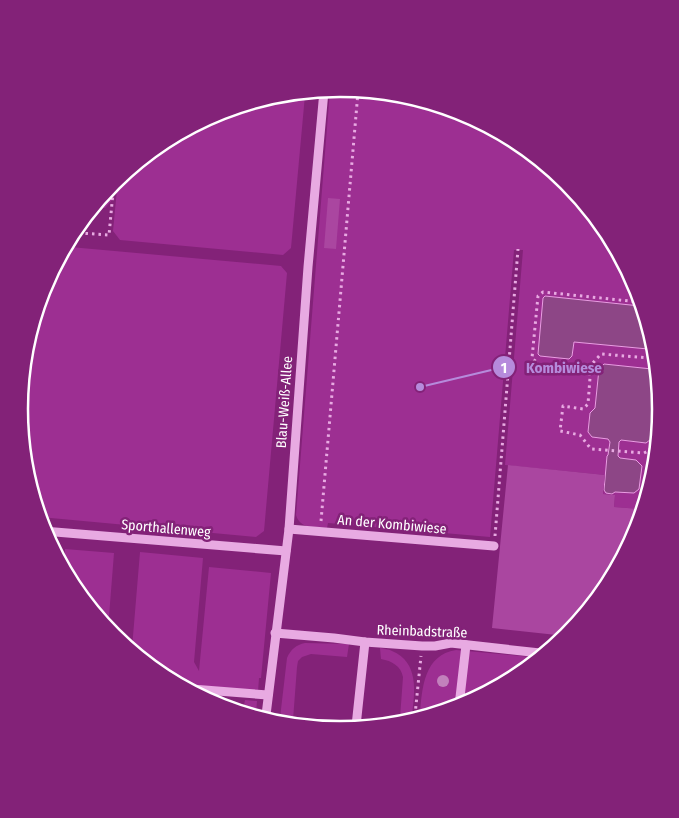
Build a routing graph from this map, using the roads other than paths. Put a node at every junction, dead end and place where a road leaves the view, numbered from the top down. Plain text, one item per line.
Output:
1 (323, 98) edge
2 (288, 529) junction
3 (53, 532) edge
4 (494, 546) road end
5 (286, 551) junction
6 (275, 633) junction
7 (364, 642) junction
8 (466, 645) junction
9 (535, 652) edge
10 (202, 689) edge
11 (268, 695) junction
12 (460, 697) edge
13 (266, 712) edge
14 (357, 720) edge

1 - 2 lane, Blau-Weiß-Allee
2 - 4 lane, An der Kombiwiese
2 - 5 lane, Blau-Weiß-Allee
3 - 5 lane, Sporthallenweg
5 - 6 lane, Blau-Weiß-Allee
6 - 7 lane, Rheinbadstraße
6 - 11 lane, Blau-Weiß-Allee
7 - 8 lane, Rheinbadstraße
7 - 14 lane
8 - 9 lane, Rheinbadstraße
8 - 12 lane
10 - 11 lane
11 - 13 lane, Blau-Weiß-Allee

